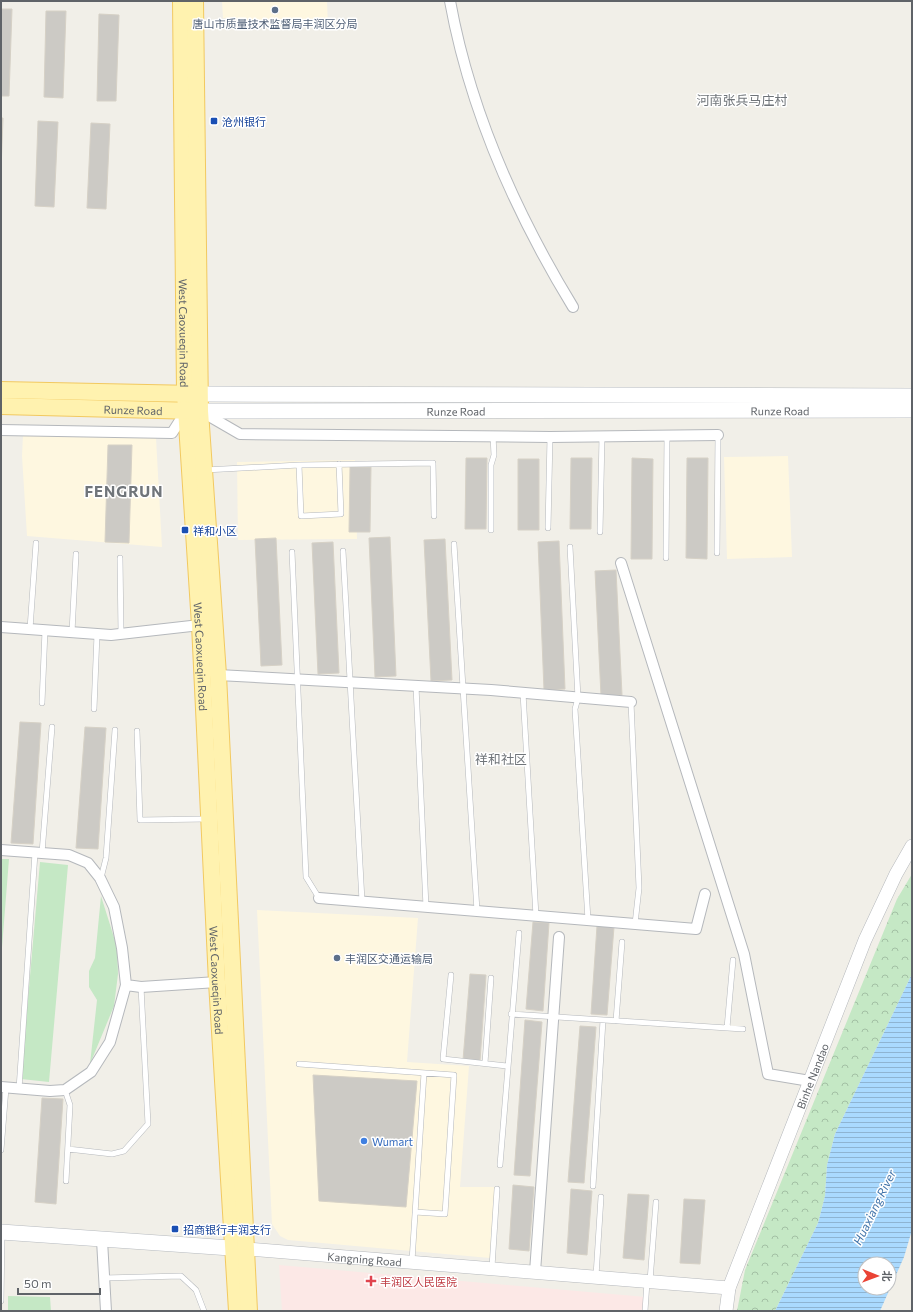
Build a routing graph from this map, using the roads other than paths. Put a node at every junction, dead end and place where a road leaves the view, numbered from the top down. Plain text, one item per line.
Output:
1 (181, 1) edge
2 (195, 1) edge
3 (450, 1) edge
4 (573, 307) dead end
5 (1, 390) edge
6 (193, 394) junction
7 (912, 396) edge
8 (1, 406) edge
9 (912, 410) edge
10 (193, 411) junction
11 (1, 430) edge
12 (667, 435) junction
13 (718, 435) joint
14 (493, 436) junction
15 (602, 436) junction
16 (550, 437) junction
17 (339, 464) junction
18 (299, 465) junction
19 (204, 470) junction
20 (434, 516) dead end
21 (548, 528) dead end
22 (491, 530) dead end
23 (600, 532) dead end
24 (36, 543) dead end
25 (454, 544) dead end
26 (570, 547) dead end
27 (343, 551) dead end
28 (292, 552) dead end
29 (717, 553) dead end
30 (76, 554) dead end
31 (120, 558) dead end
32 (666, 558) dead end
33 (621, 563) dead end
34 (200, 625) junction
35 (1, 627) edge
36 (30, 629) junction
37 (45, 630) junction
38 (72, 632) junction
39 (97, 634) junction
40 (120, 634) junction
41 (218, 674) junction
42 (297, 679) junction
43 (349, 682) junction
44 (416, 686) junction
45 (463, 688) junction
46 (523, 693) junction
47 (578, 698) junction
48 (631, 702) joint
49 (42, 703) dead end
50 (94, 709) dead end
51 (52, 727) dead end
52 (115, 730) dead end
53 (137, 731) dead end
54 (209, 819) junction
55 (912, 846) edge
56 (1, 850) edge
57 (38, 853) junction
58 (100, 878) junction
59 (705, 894) dead end
60 (319, 898) joint
61 (362, 901) junction
62 (426, 907) junction
63 (477, 911) junction
64 (536, 916) junction
65 (588, 920) junction
66 (635, 924) junction
67 (519, 933) dead end
68 (559, 937) dead end
69 (622, 942) dead end
70 (733, 960) dead end
71 (451, 975) dead end
72 (492, 978) dead end
73 (218, 982) junction
74 (126, 985) junction
75 (141, 987) junction
76 (511, 1014) junction
77 (553, 1017) junction
78 (603, 1020) junction
79 (616, 1021) junction
80 (727, 1028) junction
81 (743, 1029) dead end
82 (485, 1063) junction
83 (299, 1064) dead end
84 (507, 1066) junction
85 (424, 1073) junction
86 (810, 1081) junction
87 (3, 1088) edge
88 (19, 1089) junction
89 (65, 1090) junction
90 (68, 1149) junction
91 (1, 1150) edge
92 (500, 1164) dead end
93 (66, 1181) dead end
94 (592, 1186) dead end
95 (497, 1188) dead end
96 (601, 1197) dead end
97 (656, 1202) dead end
98 (415, 1212) junction
99 (2, 1232) edge
100 (102, 1240) junction
101 (241, 1249) junction
102 (412, 1262) junction
103 (492, 1269) junction
104 (535, 1272) junction
105 (596, 1277) junction
106 (104, 1278) junction
107 (649, 1281) junction
108 (729, 1288) junction
109 (1, 1301) edge
110 (106, 1311) edge
111 (204, 1311) edge
112 (237, 1311) edge
113 (250, 1311) edge
114 (645, 1311) edge
115 (726, 1311) edge

1 - 6 main road, West Caoxueqin Road
2 - 6 main road, West Caoxueqin Road
3 - 4 street
5 - 6 main road, Runze Road
6 - 7 main road, Runze Road
6 - 10 main road, West Caoxueqin Road
8 - 10 main road, Runze Road
9 - 10 main road, Runze Road
10 - 11 street
10 - 14 street
10 - 19 main road, West Caoxueqin Road
10 - 34 main road, West Caoxueqin Road
12 - 13 street
12 - 15 street
12 - 32 lane
13 - 29 lane
14 - 16 street
14 - 22 lane
15 - 16 street
15 - 23 lane
16 - 21 lane
17 - 18 lane
17 - 18 lane
17 - 20 lane
18 - 19 lane
19 - 41 main road, West Caoxueqin Road
24 - 36 lane
25 - 45 lane
26 - 47 lane
27 - 43 lane
28 - 42 lane
30 - 38 lane
31 - 40 lane
33 - 86 street
34 - 40 street
34 - 54 main road, West Caoxueqin Road
35 - 36 street
36 - 37 street
37 - 38 street
37 - 49 lane
38 - 39 street
39 - 40 street
39 - 50 lane
41 - 42 street
41 - 101 main road, West Caoxueqin Road
42 - 43 street
42 - 60 lane
43 - 44 street
43 - 61 lane
44 - 45 street
44 - 62 lane
45 - 46 street
45 - 63 lane
46 - 47 street
46 - 64 lane
47 - 48 street
47 - 65 lane
48 - 66 lane
51 - 57 lane
52 - 58 lane
53 - 54 lane
54 - 73 main road, West Caoxueqin Road
55 - 86 street, Binhe Nandao
56 - 57 street
57 - 58 street
57 - 88 lane
58 - 74 street
59 - 66 street
60 - 61 street
61 - 62 street
62 - 63 street
63 - 64 street
64 - 65 street
65 - 66 street
67 - 76 lane
68 - 77 street
69 - 79 lane
70 - 80 lane
71 - 82 lane
72 - 82 lane
73 - 75 street
73 - 101 main road, West Caoxueqin Road
74 - 75 street
74 - 89 street
75 - 90 lane
76 - 77 lane
76 - 84 lane
77 - 78 lane
77 - 104 street
78 - 79 lane
78 - 94 lane
79 - 80 lane
80 - 81 lane
82 - 84 lane
83 - 85 lane
84 - 92 lane
85 - 98 lane
85 - 98 lane
86 - 108 street, Binhe Nandao
87 - 88 street
87 - 91 lane
88 - 89 street
89 - 90 lane
90 - 93 lane
95 - 103 lane
96 - 105 lane
97 - 107 lane
98 - 102 lane
99 - 100 main road, Kangning Road
99 - 109 lane
100 - 101 main road, Kangning Road
100 - 106 street
101 - 102 street, Kangning Road
101 - 112 main road, West Caoxueqin Road
101 - 113 main road, West Caoxueqin Road
102 - 103 street, Kangning Road
103 - 104 street, Kangning Road
104 - 105 street, Kangning Road
105 - 107 street, Kangning Road
106 - 110 street
106 - 111 lane
107 - 108 street, Kangning Road
107 - 114 lane
108 - 115 street, Binhe Nandao

